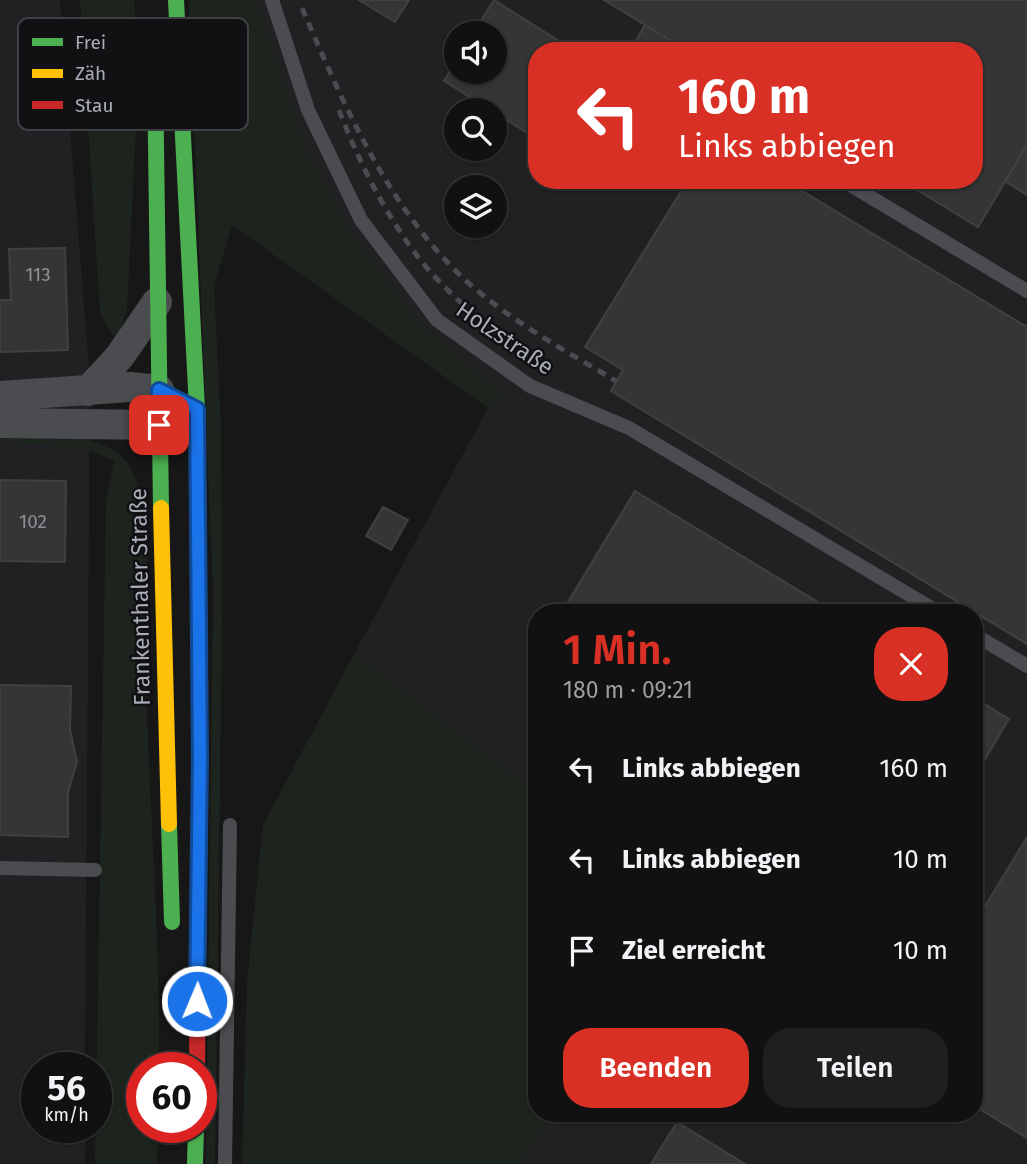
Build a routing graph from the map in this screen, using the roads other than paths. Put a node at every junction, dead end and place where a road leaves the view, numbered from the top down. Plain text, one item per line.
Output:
1 (176, 0) edge
2 (272, 0) edge
3 (176, 18) edge
4 (156, 130) edge
5 (177, 130) edge
6 (857, 189) edge
7 (1027, 291) edge
8 (157, 302) junction
9 (159, 390) junction
10 (88, 391) junction
11 (0, 396) edge
12 (178, 417) junction
13 (0, 423) edge
14 (925, 604) edge
15 (983, 640) edge
16 (1027, 666) edge
17 (230, 825) dead end
18 (0, 868) edge
19 (94, 870) dead end
20 (172, 945) dead end
21 (197, 1052) edge
22 (196, 1143) edge
23 (195, 1164) edge
24 (225, 1164) edge

1 - 3 main road, Frankenthaler Straße
2 - 14 lane, Holzstraße
4 - 8 main road, Frankenthaler Straße
5 - 12 main road, Frankenthaler Straße
6 - 7 lane
8 - 9 main road, Frankenthaler Straße
8 - 10 street
9 - 10 street
9 - 12 main road
9 - 12 main road, Frankenthaler Straße
10 - 11 street
12 - 13 street
12 - 20 main road, Frankenthaler Straße
12 - 21 main road, Frankenthaler Straße
15 - 16 lane
17 - 24 lane
18 - 19 lane
22 - 23 main road

